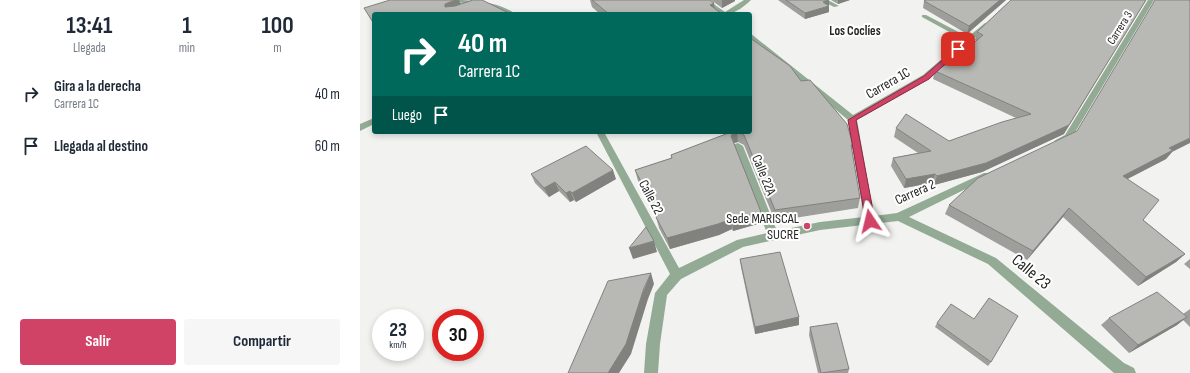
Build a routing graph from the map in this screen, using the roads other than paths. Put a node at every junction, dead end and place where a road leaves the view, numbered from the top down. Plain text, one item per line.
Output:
1 (460, 0) edge
2 (704, 0) edge
3 (748, 0) edge
4 (823, 0) edge
5 (1151, 0) edge
6 (477, 5) junction
7 (836, 6) dead end
8 (466, 9) edge
9 (506, 12) edge
10 (720, 12) edge
11 (729, 12) edge
12 (924, 16) dead end
13 (995, 16) edge
14 (752, 38) edge
15 (969, 40) junction
16 (852, 120) junction
17 (372, 122) edge
18 (360, 128) edge
19 (601, 134) edge
20 (738, 146) edge
21 (1047, 147) edge
22 (998, 170) edge
23 (899, 217) junction
24 (870, 221) junction
25 (774, 236) junction
26 (677, 275) junction
27 (651, 373) edge
28 (1129, 373) edge

1 - 6 street
2 - 10 street
3 - 11 street
4 - 7 street
5 - 21 street, Carrera 3
6 - 8 street
6 - 9 street
12 - 15 street
13 - 15 street, Carrera 1C
14 - 16 street
15 - 16 street, Carrera 1C
16 - 24 street
17 - 18 street
19 - 26 street, Calle 22
20 - 25 street, Calle 22A
22 - 23 street, Carrera 2
23 - 24 street, Carrera 2
23 - 28 street, Calle 23
24 - 25 street, Carrera 2
25 - 26 street, Carrera 2
26 - 27 street, Carrera 2

